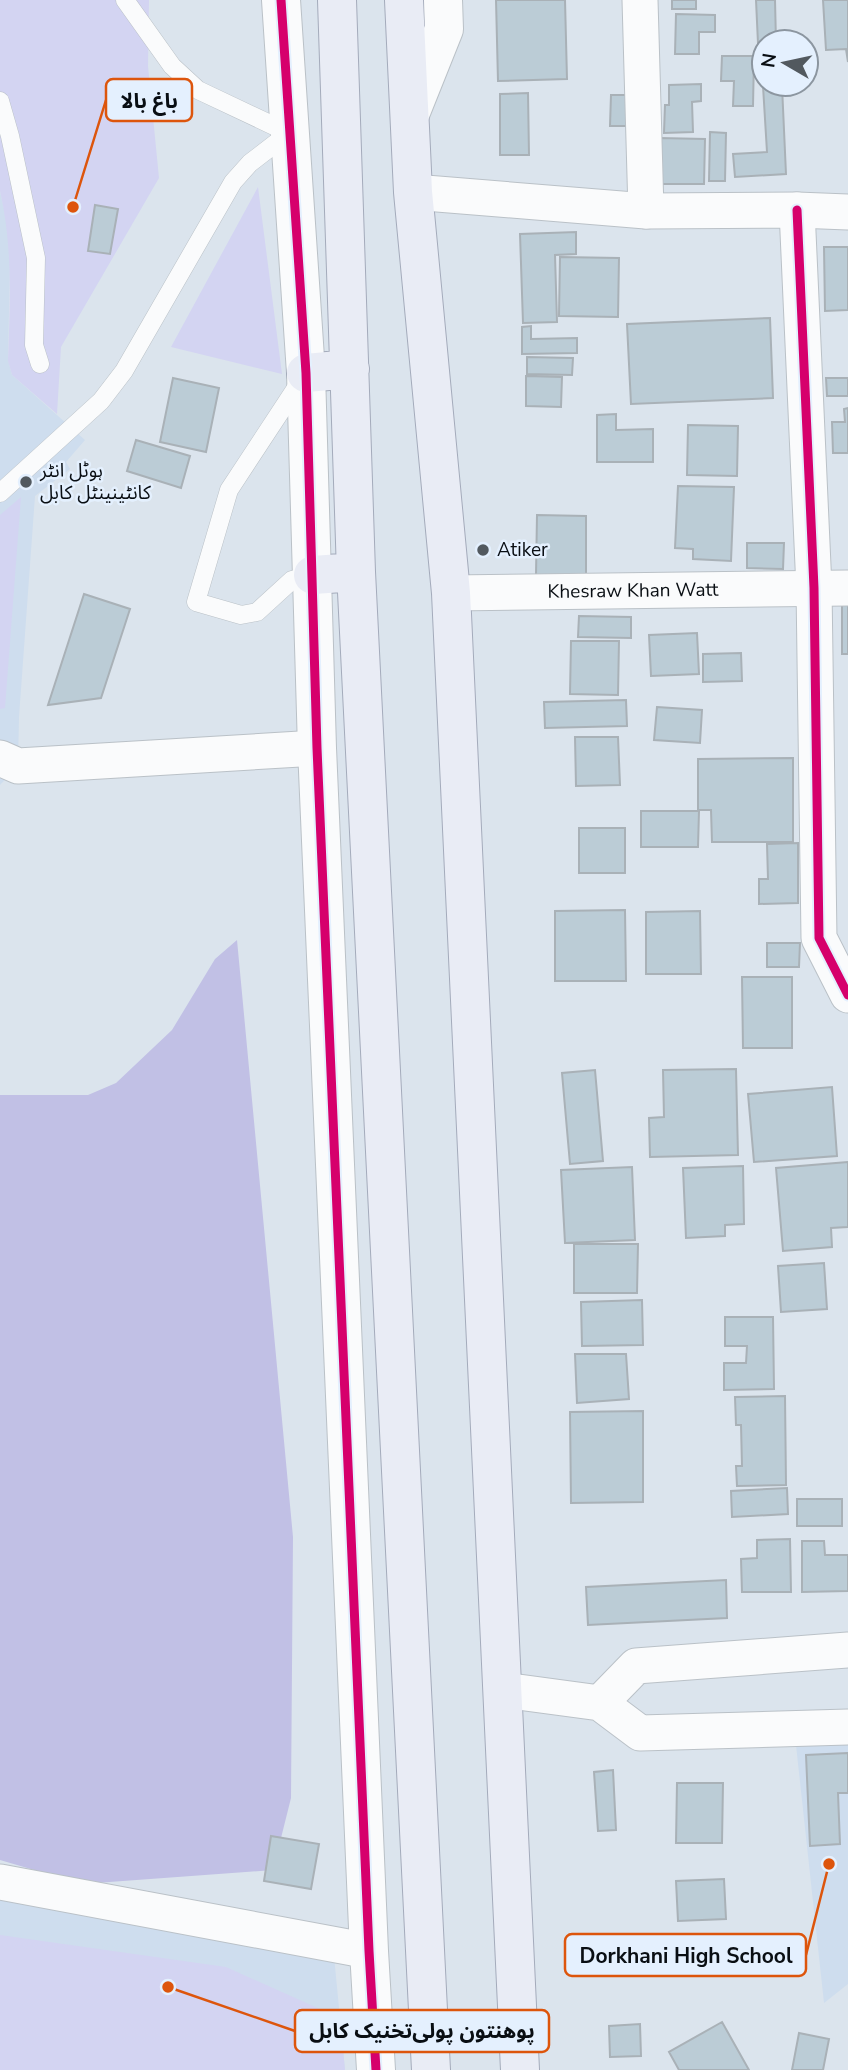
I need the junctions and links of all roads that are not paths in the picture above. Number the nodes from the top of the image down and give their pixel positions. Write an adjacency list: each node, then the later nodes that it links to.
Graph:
1 (125, 0): 9 (lane)
2 (281, 0): 9 (street)
3 (337, 0): 15 (main road)
4 (404, 0): 8 (main road)
5 (443, 0): 8 (street)
6 (640, 0): 12 (street)
7 (0, 102): 14 (lane)
8 (410, 114): 10 (main road)
9 (289, 133): 16 (street); 17 (lane)
10 (413, 192): 12 (street); 22 (main road)
11 (797, 210): 12 (street); 13 (street); 21 (street)
12 (646, 211)
13 (848, 212)
14 (40, 363)
15 (349, 369): 16 (main road); 18 (main road)
16 (306, 373): 19 (street); 19 (lane)
17 (0, 493)
18 (356, 572): 19 (main road); 33 (main road)
19 (313, 575): 23 (street)
20 (848, 588): 21 (street)
21 (814, 589): 22 (street, Khesraw Khan Watt); 25 (street)
22 (451, 593): 27 (main road)
23 (317, 748): 24 (street); 31 (street)
24 (6, 769)
25 (848, 995)
26 (848, 1650): 28 (street)
27 (503, 1690): 28 (street); 34 (main road)
28 (600, 1703): 29 (street)
29 (848, 1727)
30 (0, 1882): 31 (street)
31 (369, 1951): 32 (street)
32 (376, 2070)
33 (431, 2070)
34 (520, 2070)

